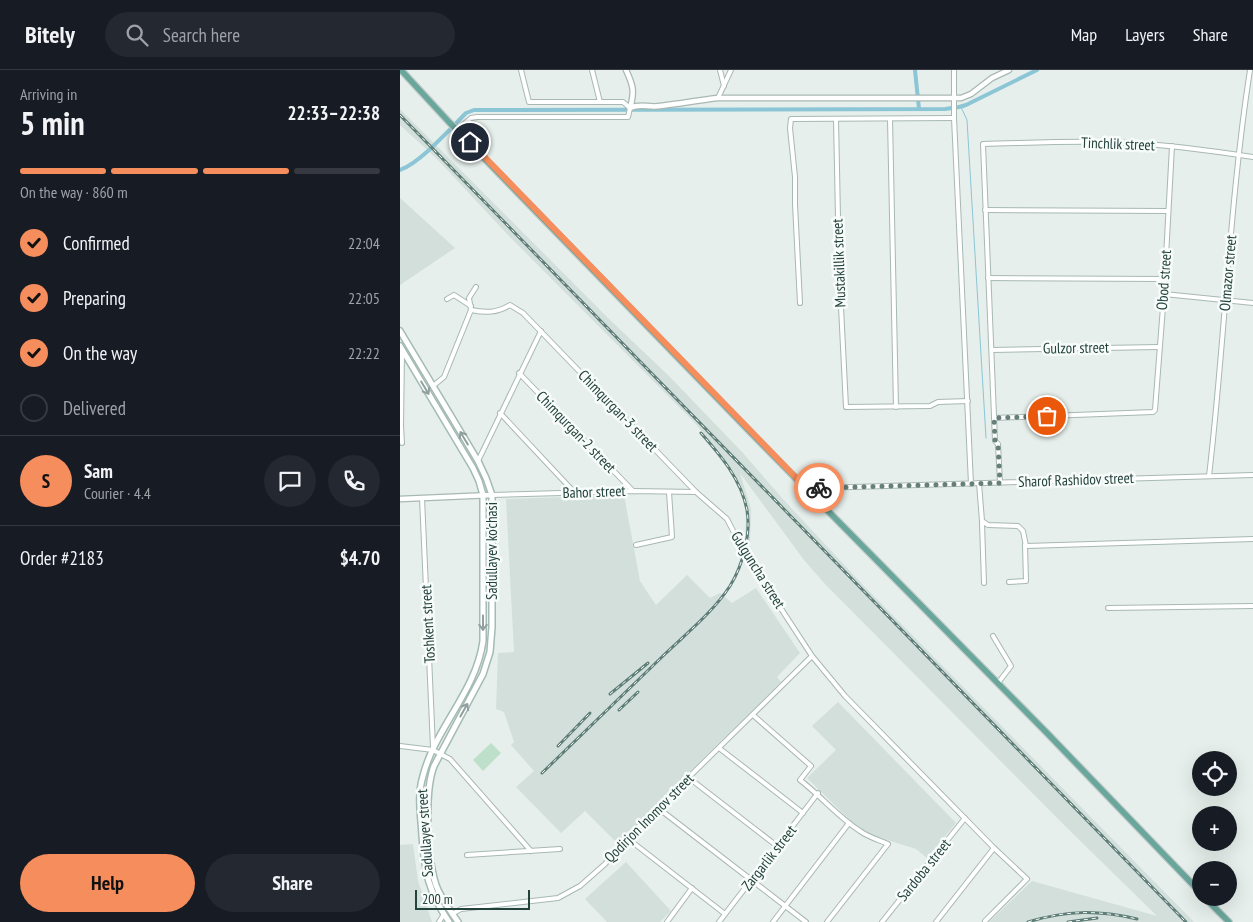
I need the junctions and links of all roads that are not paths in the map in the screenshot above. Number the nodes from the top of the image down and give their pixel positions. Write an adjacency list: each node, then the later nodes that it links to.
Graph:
1 (401, 70): 18 (main road)
2 (521, 70): 13 (street)
3 (592, 70): 13 (street)
4 (626, 70): 14 (street)
5 (720, 70): 10 (street)
6 (731, 70): 10 (street)
7 (954, 70): 12 (street)
8 (1009, 70): 12 (street)
9 (1250, 70): 20 (street, Olmazor street)
10 (724, 86): 11 (street)
11 (718, 98): 12 (street); 14 (street)
12 (955, 98): 15 (street)
13 (600, 102): 14 (street)
14 (630, 108): 18 (street)
15 (954, 118): 17 (street); 40 (street)
16 (836, 119): 17 (street); 30 (street); 41 (street, Mustakillik street)
17 (890, 119): 41 (street)
18 (457, 130): 53 (main road)
19 (1172, 146): 20 (street, Tinchlik street); 22 (street, Tinchlik street); 23 (street, Obod street)
20 (1240, 155): 21 (street, Tinchlik street); 29 (street, Olmazor street)
21 (1253, 157)
22 (985, 210): 23 (street); 24 (street)
23 (1168, 211): 25 (street, Obod street)
24 (988, 278): 25 (street); 37 (street)
25 (1164, 279): 27 (street, Obod street)
26 (476, 287): 32 (street)
27 (1164, 294): 29 (street); 35 (street, Obod street)
28 (447, 299): 32 (street)
29 (1225, 300): 31 (street); 48 (street, Olmazor street)
30 (800, 303)
31 (1253, 303)
32 (471, 308): 34 (street, Chimqurgan-3 street); 39 (street)
33 (400, 331): 39 (main road, Sadullayev ko'chasi)
34 (541, 331): 38 (street); 55 (street, Chimqurgan-3 street)
35 (1159, 346): 37 (street, Gulzor street); 43 (street, Obod street)
36 (401, 349): 44 (street); 58 (main road, Sadullayev street, one-way to 58)
37 (992, 350): 43 (street)
38 (519, 373): 42 (street); 52 (street, Chimqurgan-2 street)
39 (433, 386): 46 (main road, Sadullayev ko'chasi, one-way to 39)
40 (968, 401): 41 (street); 50 (street)
41 (896, 407)
42 (500, 413): 46 (street); 56 (street)
43 (994, 418): 49 (street)
44 (401, 426): 45 (street)
45 (402, 443)
46 (478, 461): 57 (main road, Sadullayev ko'chasi)
47 (1253, 475): 48 (street, Sharof Rashidov street)
48 (1209, 476): 49 (street, Sharof Rashidov street)
49 (1000, 483): 51 (street, Sharof Rashidov street)
50 (971, 484): 51 (street, Sharof Rashidov street); 53 (street, Sharof Rashidov street)
51 (979, 484): 61 (street)
52 (633, 491): 54 (street, Bahor street); 56 (street, Bahor street)
53 (809, 491): 71 (main road)
54 (669, 492): 55 (street, Bahor street); 63 (street)
55 (696, 492): 70 (street, Gulguncha street)
56 (575, 493): 57 (street, Bahor street)
57 (492, 495): 58 (street); 76 (main road, Sadullayev ko'chasi, one-way to 57)
58 (483, 496): 60 (street); 75 (main road, Sadullayev street, one-way to 75)
59 (400, 498): 60 (street)
60 (422, 498): 75 (street, Toshkent street)
61 (982, 522): 64 (street); 66 (street)
62 (1253, 539): 64 (street)
63 (636, 545)
64 (1025, 545): 65 (street)
65 (1009, 582)
66 (984, 583)
67 (1253, 606): 68 (street)
68 (1108, 608)
69 (993, 636): 71 (street)
70 (812, 656): 72 (street, Qodirjon Inomov street); 81 (street, Gulguncha street)
71 (998, 683): 90 (main road)
72 (752, 715): 74 (street, Qodirjon Inomov street); 78 (street)
73 (400, 746): 75 (street)
74 (719, 748): 77 (street, Qodirjon Inomov street); 80 (street)
75 (434, 750): 76 (street); 94 (main road, Sadullayev street)
76 (440, 753): 87 (street); 95 (main road, Sadullayev ko'chasi)
77 (689, 778): 79 (street, Qodirjon Inomov street); 84 (street)
78 (818, 793): 80 (street, Zargarlik street); 82 (street)
79 (658, 808): 83 (street, Qodirjon Inomov street); 89 (street)
80 (803, 813): 84 (street, Zargarlik street)
81 (965, 818): 85 (street, Gulguncha street); 106 (street, Sardoba street)
82 (848, 823): 92 (street); 105 (street)
83 (628, 838): 91 (street); 95 (street, Qodirjon Inomov street)
84 (777, 846): 89 (street, Zargarlik street)
85 (994, 848): 97 (street, Gulguncha street); 107 (street)
86 (560, 849): 87 (street)
87 (531, 850): 88 (street)
88 (467, 855)
89 (751, 880): 92 (street); 96 (street, Zargarlik street)
90 (1192, 884)
91 (692, 888): 96 (street); 101 (street)
92 (785, 906): 103 (street); 104 (street)
93 (1213, 906): 108 (main road)
94 (444, 914): 98 (street); 99 (main road)
95 (452, 914): 100 (main road, Sadullayev ko'chasi)
96 (725, 914): 102 (street, Zargarlik street)
97 (985, 921)
98 (439, 922)
99 (449, 922)
100 (458, 922)
101 (667, 922)
102 (719, 922)
103 (773, 922)
104 (806, 922)
105 (827, 922)
106 (882, 922)
107 (936, 922)
108 (1229, 922)

